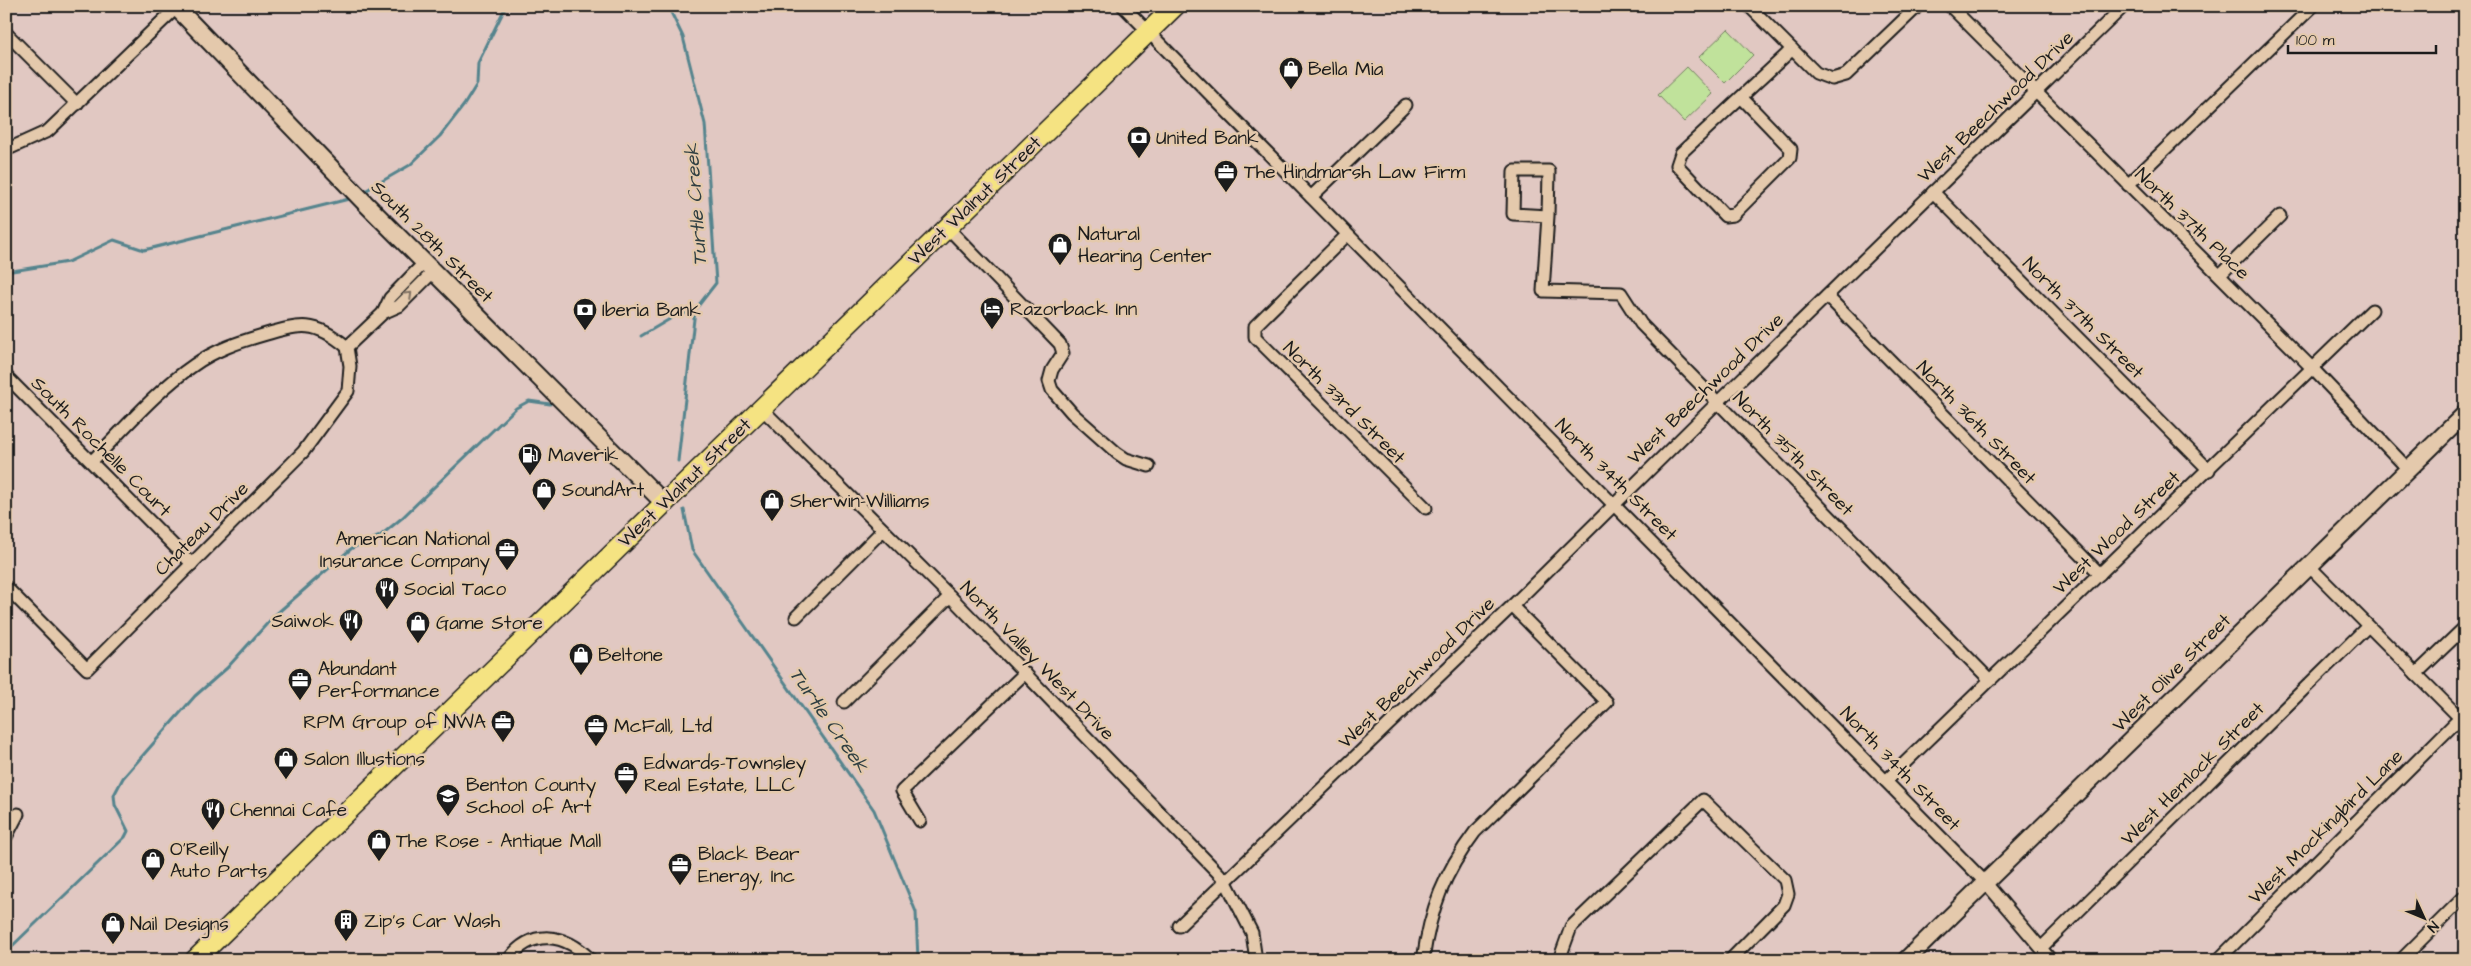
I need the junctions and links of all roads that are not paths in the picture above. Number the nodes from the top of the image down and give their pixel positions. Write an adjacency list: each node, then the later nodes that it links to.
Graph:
1 (1123, 6): 9 (street, North 34th Street)
2 (1175, 6): 9 (main road, West Walnut Street)
3 (1749, 6): 11 (street)
4 (1918, 6): 11 (street)
5 (1950, 6): 12 (street, North 37th Place)
6 (2124, 6): 12 (street, West Beechwood Drive)
7 (2313, 6): 17 (street)
8 (175, 7): 14 (street); 24 (main road, South 28th Street)
9 (1149, 31): 19 (street, North 34th Street); 22 (main road, West Walnut Street)
10 (6, 33): 14 (street)
11 (1792, 50): 13 (street)
12 (2035, 92): 17 (street, North 37th Place); 18 (street, West Beechwood Drive)
13 (1741, 97): 13 (street)
14 (77, 104): 16 (street)
15 (1406, 105): 19 (street)
16 (6, 150)
17 (2128, 185): 25 (street, North 37th Place)
18 (1933, 192): 26 (street, West Beechwood Drive); 37 (street, North 37th Street)
19 (1311, 197): 23 (street, North 34th Street)
20 (1548, 216): 20 (street, North 35th Street); 31 (street, North 35th Street)
21 (2280, 216): 25 (street)
22 (948, 228): 32 (main road, West Walnut Street); 35 (street)
23 (1347, 235): 38 (street, North 34th Street); 40 (street, North 33rd Street)
24 (428, 268): 28 (street); 39 (main road, South 28th Street)
25 (2220, 275): 29 (street, North 37th Place)
26 (1827, 296): 31 (street, West Beechwood Drive); 44 (street, North 36th Street)
27 (2372, 310): 29 (street, West Wood Street)
28 (347, 347): 34 (street); 42 (street, Chateau Drive)
29 (2312, 367): 36 (street, North 37th Place); 37 (street, West Wood Street)
30 (6, 376): 34 (street, South Rochelle Court)
31 (1718, 402): 38 (street, West Beechwood Drive); 53 (street, North 35th Street)
32 (761, 408): 39 (main road, West Walnut Street); 41 (street, North Valley West Drive)
33 (2465, 414): 36 (main road, West Olive Street)
34 (92, 461): 42 (street, South Rochelle Court)
35 (1149, 466)
36 (2408, 469): 43 (main road, West Olive Street)
37 (2209, 470): 44 (street, West Wood Street)
38 (1614, 503): 47 (street, West Beechwood Drive); 56 (street, North 34th Street)
39 (665, 504): 65 (main road, West Walnut Street)
40 (1426, 508)
41 (883, 530): 46 (street, North Valley West Drive); 48 (street)
42 (192, 564): 45 (street, Chateau Drive)
43 (2309, 566): 49 (street); 61 (main road, West Olive Street)
44 (2100, 574): 53 (street, West Wood Street)
45 (6, 587)
46 (950, 596): 51 (street, North Valley West Drive); 54 (street)
47 (1512, 606): 60 (street, West Beechwood Drive); 69 (street)
48 (796, 617)
49 (2368, 626): 52 (street); 64 (street, West Hemlock Street)
50 (2465, 627): 52 (street)
51 (1025, 673): 58 (street); 60 (street, North Valley West Drive)
52 (2416, 674): 55 (street)
53 (1990, 680): 56 (street, West Wood Street)
54 (844, 702)
55 (2462, 721): 74 (street, West Mockingbird Lane)
56 (1886, 781): 61 (street, North 34th Street)
57 (18, 814): 59 (street)
58 (920, 821)
59 (6, 837)
60 (1225, 880): 63 (street, West Beechwood Drive); 68 (street, North Valley West Drive)
61 (1986, 882): 64 (street, North 34th Street); 72 (main road, West Olive Street)
62 (2465, 896): 75 (street)
63 (1179, 926)
64 (2042, 947): 73 (street, North 34th Street)
65 (195, 960)
66 (508, 960): 67 (street)
67 (591, 960)
68 (1256, 960)
69 (1423, 960)
70 (1559, 960): 71 (street)
71 (1730, 960)
72 (1906, 960)
73 (2051, 960)
74 (2218, 960)
75 (2401, 960)

